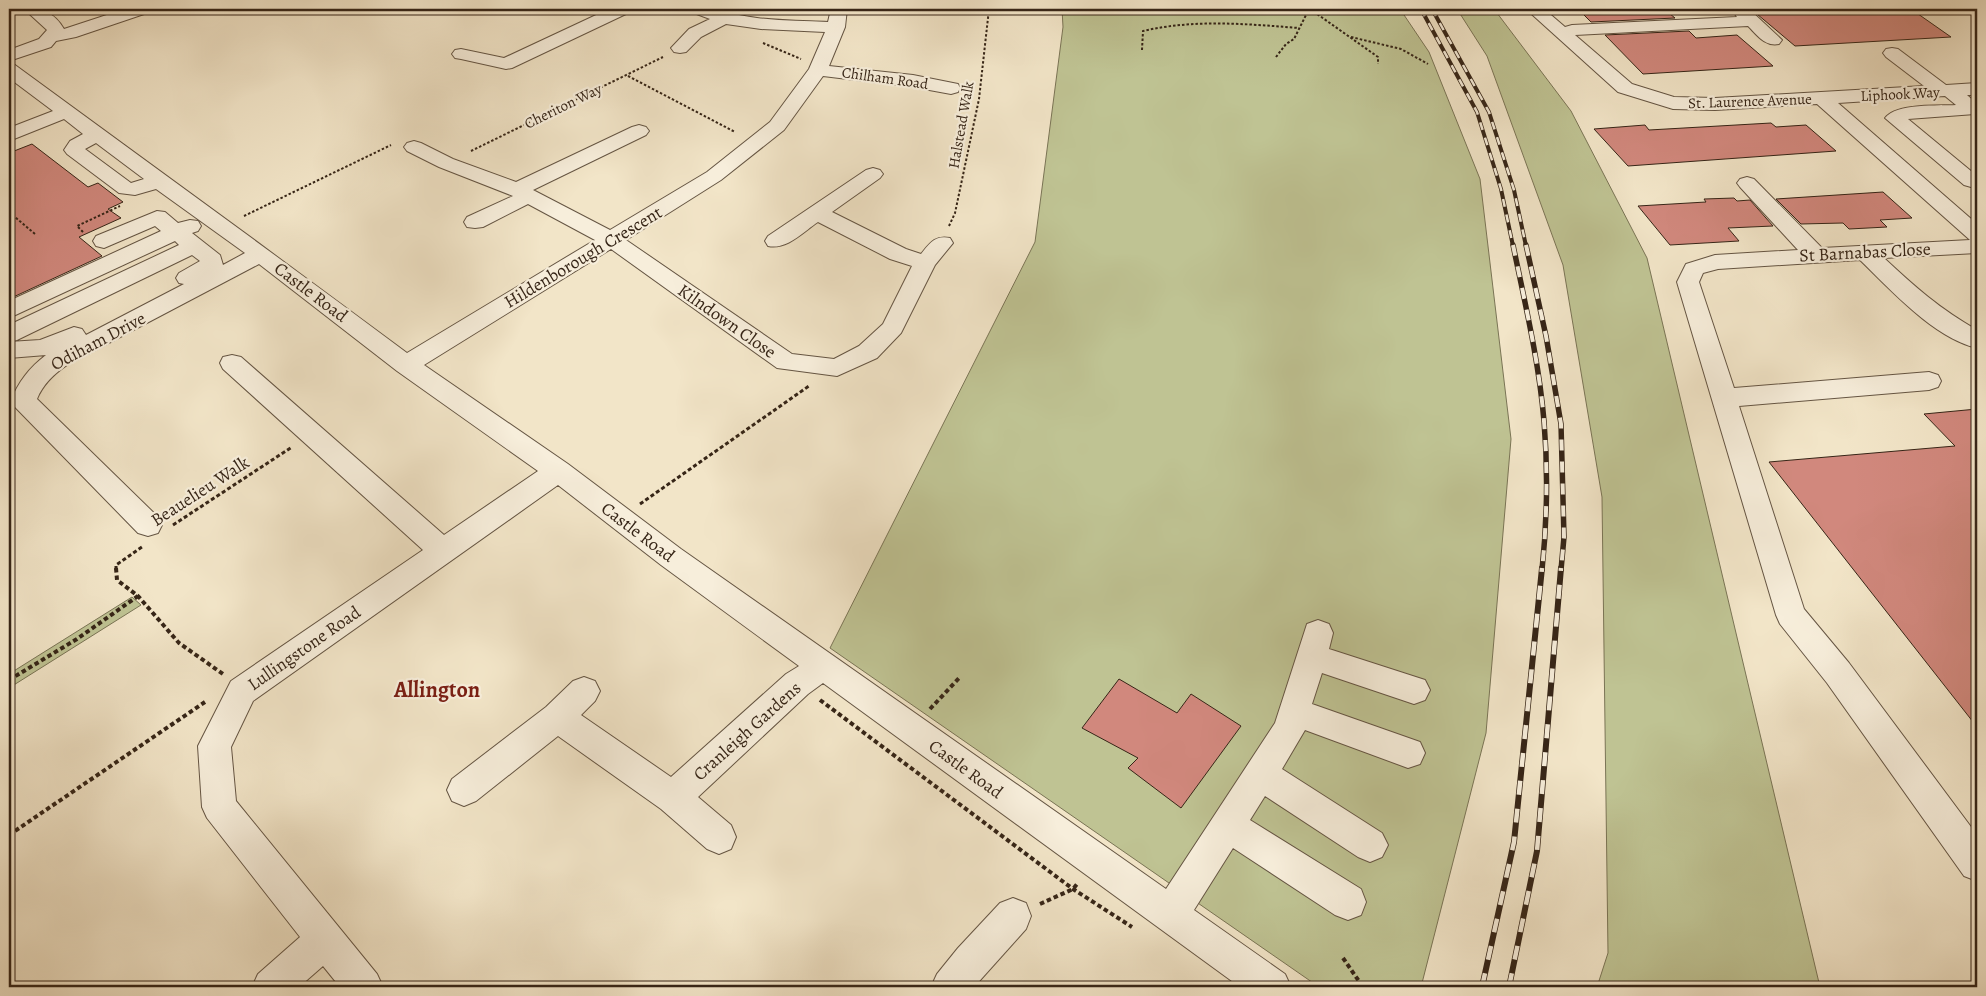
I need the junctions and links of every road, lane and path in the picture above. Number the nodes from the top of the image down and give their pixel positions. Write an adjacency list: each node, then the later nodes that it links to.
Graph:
1 (32, 9): 15 (street)
2 (141, 9): 15 (street)
3 (622, 9): 21 (street)
4 (700, 9): 10 (street, Hildenborough Crescent)
5 (989, 9): 55 (path, Halstead Walk)
6 (1309, 9): 12 (path); 14 (path)
7 (1534, 9): 32 (street, St. Laurence Avenue)
8 (1738, 9): 11 (street)
9 (837, 18): 10 (street, Hildenborough Crescent); 26 (street, Hildenborough Crescent)
10 (724, 19): 18 (street)
11 (1752, 21): 13 (street); 16 (street)
12 (1299, 28): 19 (path); 23 (path)
13 (1572, 30)
14 (1348, 36): 24 (path); 25 (path)
15 (52, 37): 22 (street)
16 (1773, 40)
17 (758, 42): 26 (path)
18 (680, 48): 28 (path, Cheriton Way)
19 (1142, 50)
20 (1892, 53): 31 (street)
21 (461, 54)
22 (9, 56)
23 (1276, 57)
24 (1378, 64)
25 (1428, 64)
26 (819, 68): 29 (street, Chilham Road); 37 (street, Hildenborough Crescent)
27 (9, 69): 33 (street, Castle Road)
28 (628, 75): 37 (path); 39 (path, Cheriton Way)
29 (951, 88)
30 (1977, 89): 31 (street, Liphook Way)
31 (1946, 91): 32 (street, Liphook Way); 42 (street)
32 (1822, 98): 50 (street, St. Laurence Avenue)
33 (66, 112): 35 (street, Castle Road); 36 (street)
34 (639, 131): 44 (street)
35 (98, 134): 41 (street, Castle Road); 41 (street)
36 (9, 135)
37 (756, 143): 52 (street, Hildenborough Crescent)
38 (414, 147): 39 (street); 47 (path)
39 (446, 163): 44 (street)
40 (873, 174): 46 (street)
41 (159, 181): 47 (street, Castle Road)
42 (1971, 181)
43 (1747, 183): 59 (street)
44 (522, 193): 48 (street); 52 (street)
45 (9, 212): 49 (path)
46 (817, 213): 54 (street); 60 (street)
47 (217, 222): 51 (street); 58 (street, Castle Road)
48 (475, 222)
49 (35, 234)
50 (1977, 235)
51 (185, 239): 53 (street); 61 (street); 62 (street); 64 (street)
52 (612, 240): 66 (street, Hildenborough Crescent); 67 (street, Kilndown Close)
53 (104, 241)
54 (776, 241)
55 (942, 243): 60 (street)
56 (1977, 246): 57 (street, St Barnabas Close)
57 (1866, 253): 59 (street, St Barnabas Close); 63 (street)
58 (261, 254): 66 (street, Castle Road); 70 (street, Odiham Drive)
59 (1815, 254): 69 (street, St Barnabas Close)
60 (925, 263): 67 (street)
61 (9, 310)
62 (9, 334)
63 (1977, 340)
64 (9, 350)
65 (232, 363): 71 (street)
66 (406, 365): 72 (street, Castle Road)
67 (837, 368): 73 (path)
68 (1929, 381): 69 (street)
69 (1724, 398): 95 (street)
70 (16, 404): 74 (street, Odiham Drive)
71 (313, 433): 74 (path, Beauelieu Walk); 75 (street)
72 (558, 471): 73 (street, Castle Road); 75 (street, Lullingstone Road)
73 (620, 518): 77 (street, Castle Road)
74 (154, 532): 76 (path, Beauelieu Walk)
75 (444, 552): 80 (street, Lullingstone Road)
76 (138, 596): 79 (path); 80 (path)
77 (822, 666): 85 (street, Castle Road); 89 (street, Cranleigh Gardens)
78 (960, 677): 85 (path)
79 (9, 680)
80 (238, 687): 91 (path); 99 (street, Lullingstone Road)
81 (1414, 690): 83 (street)
82 (584, 691): 84 (street)
83 (1294, 712): 86 (street); 87 (street)
84 (557, 717): 88 (street); 89 (street)
85 (912, 730): 94 (street, Castle Road)
86 (1408, 753)
87 (1260, 774): 90 (street); 93 (street)
88 (464, 790)
89 (673, 798): 92 (street)
90 (1227, 825): 96 (street); 97 (street)
91 (9, 835)
92 (719, 837)
93 (1370, 845)
94 (1098, 864): 97 (street, Castle Road); 98 (path)
95 (1977, 864)
96 (1348, 902)
97 (1170, 915): 104 (street, Castle Road)
98 (1013, 916): 103 (street)
99 (326, 939): 101 (street); 102 (street, Lullingstone Road)
100 (1343, 958): 105 (path)
101 (271, 987)
102 (364, 987)
103 (950, 987)
104 (1272, 987)
105 (1363, 987)

